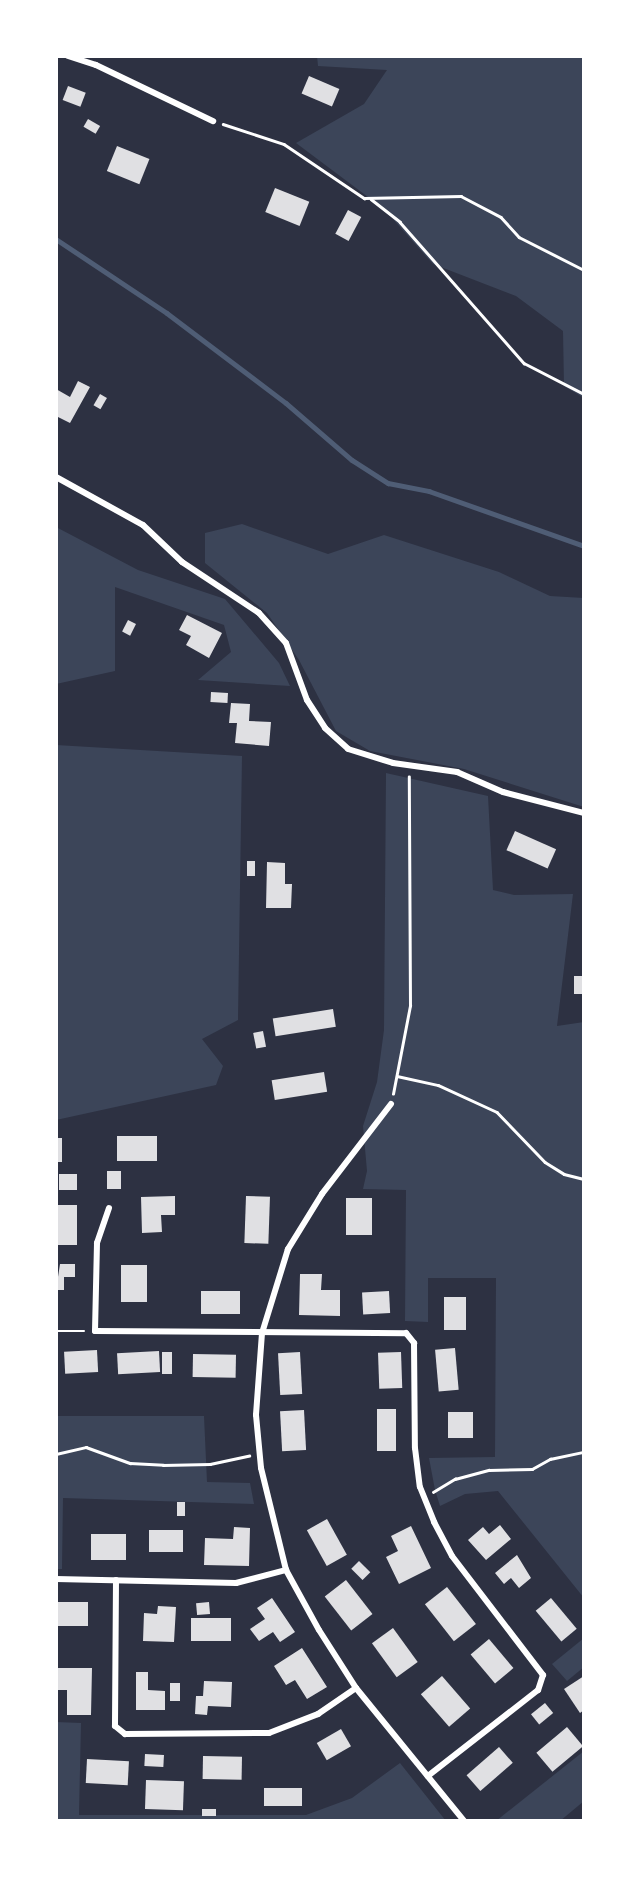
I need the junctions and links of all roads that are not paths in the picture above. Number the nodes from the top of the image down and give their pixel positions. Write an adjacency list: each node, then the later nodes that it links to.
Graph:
1 (68, 56): 2 (street)
2 (213, 121)
3 (56, 477): 4 (street)
4 (584, 813)
5 (391, 1104): 7 (street)
6 (109, 1208): 7 (street)
7 (262, 1333): 8 (street); 12 (street)
8 (286, 1570): 10 (street); 11 (street)
9 (56, 1579): 10 (street)
10 (116, 1580): 11 (street)
11 (356, 1688): 12 (street)
12 (428, 1776): 13 (street)
13 (464, 1821)

